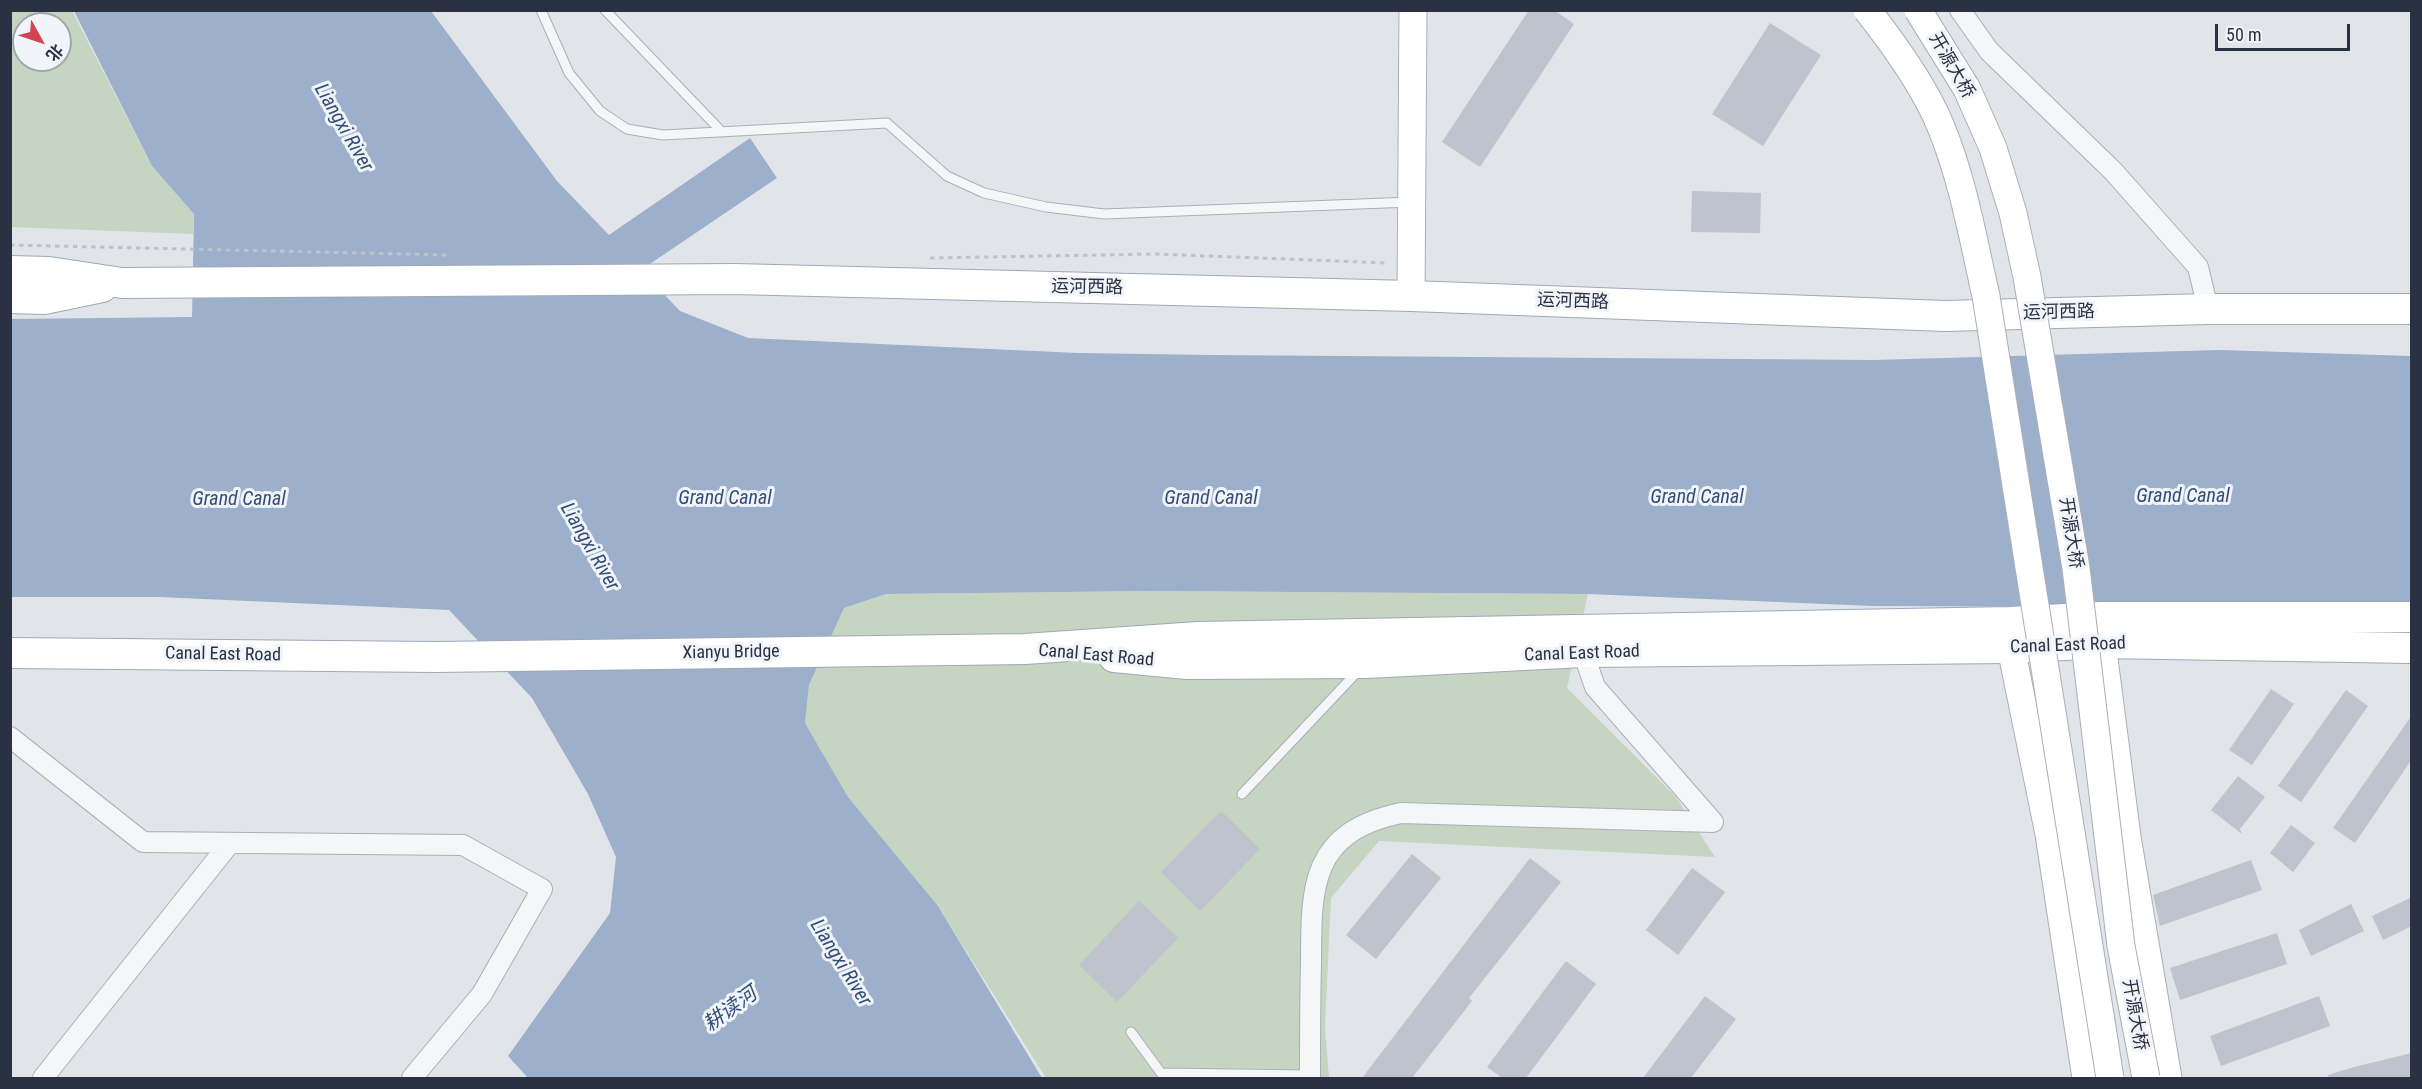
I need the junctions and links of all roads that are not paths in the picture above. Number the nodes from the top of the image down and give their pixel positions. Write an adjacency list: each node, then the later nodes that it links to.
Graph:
1 (541, 10): 7 (lane)
2 (605, 10): 7 (lane)
3 (1413, 10): 8 (main road)
4 (1867, 10): 32 (main road, bridge)
5 (1917, 10): 33 (main road, 开源大桥, bridge)
6 (1960, 10): 13 (street)
7 (722, 132): 8 (lane)
8 (1411, 202): 11 (main road)
9 (10, 271): 10 (main road)
10 (122, 283): 11 (main road, 运河西路); 12 (main road)
11 (1411, 296): 13 (main road, 运河西路)
12 (10, 298)
13 (2208, 309): 14 (main road, 运河西路)
14 (2412, 309)
15 (2412, 617): 19 (main road, Canal East Road)
16 (2102, 643): 17 (main road, Canal East Road); 18 (main road, Canal East Road); 34 (main road)
17 (2011, 648): 20 (main road, Canal East Road); 31 (main road)
18 (2412, 648)
19 (1024, 649): 22 (main road, Xianyu Bridge); 23 (main road, Canal East Road)
20 (1583, 652): 23 (main road, Canal East Road); 28 (street)
21 (10, 653): 22 (main road, Canal East Road)
22 (436, 657)
23 (1367, 663): 25 (lane)
24 (10, 737): 26 (street)
25 (1242, 794)
26 (230, 843): 29 (street); 30 (street)
27 (1131, 1032): 28 (lane)
28 (1310, 1077)
29 (43, 1078)
30 (412, 1078)
31 (2086, 1078)
32 (2110, 1078)
33 (2146, 1078)
34 (2168, 1078)

